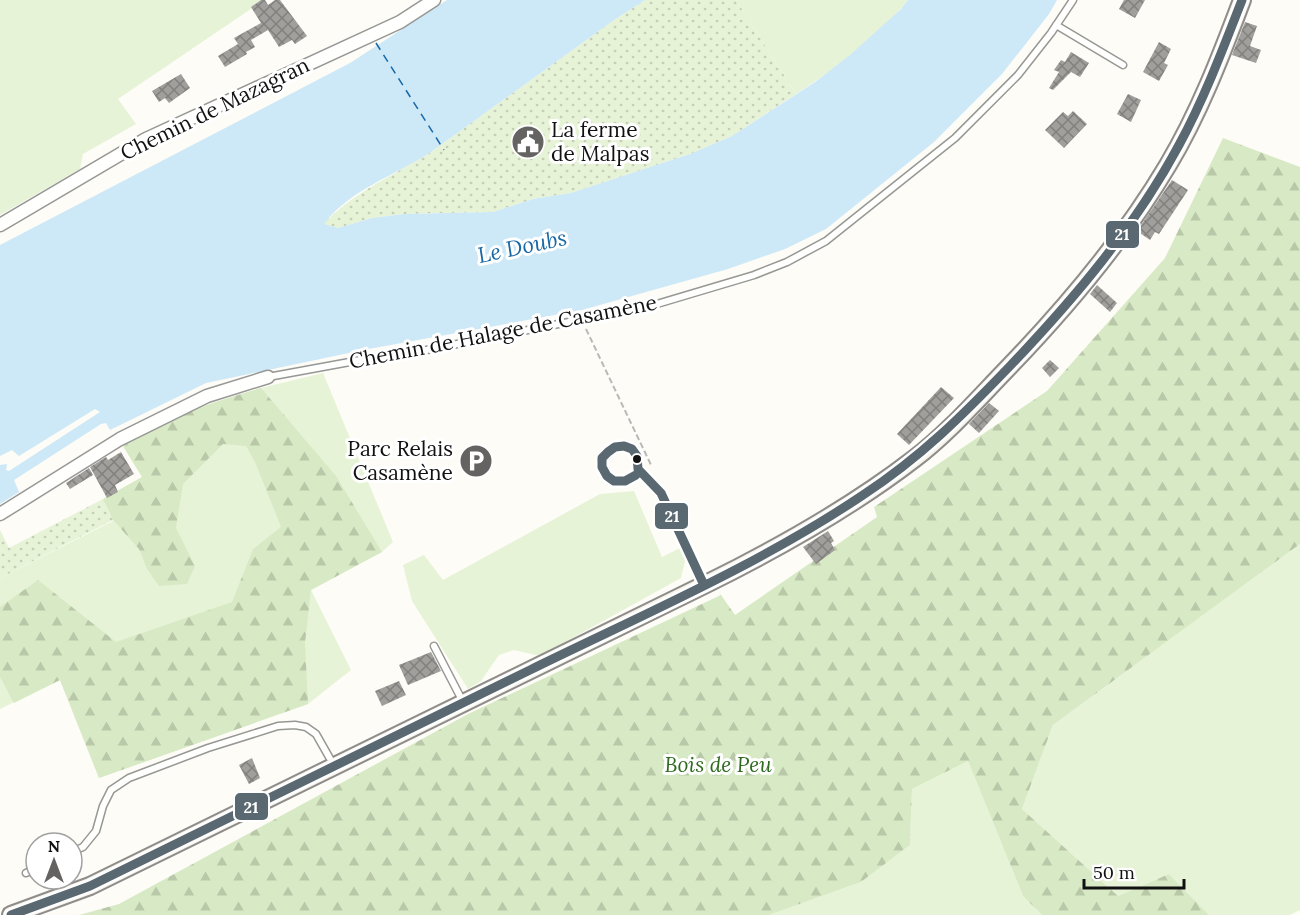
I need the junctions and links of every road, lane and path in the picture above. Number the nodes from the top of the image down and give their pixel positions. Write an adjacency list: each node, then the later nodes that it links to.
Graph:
1 (434, 0): 6 (street, Chemin de Mazagran)
2 (1073, 0): 4 (lane, Chemin de Halage de Casamène)
3 (1242, 0): 12 (main road)
4 (1056, 25): 5 (lane); 7 (lane, Chemin de Halage de Casamène)
5 (1123, 65)
6 (0, 225)
7 (582, 321): 8 (lane, Chemin de Halage de Casamène); 10 (path)
8 (268, 377): 11 (street, Chemin de Halage de Casamène)
9 (637, 472): 9 (lane); 10 (lane)
10 (661, 493): 12 (lane)
11 (0, 514)
12 (704, 585): 14 (main road)
13 (434, 646): 14 (lane)
14 (464, 704): 15 (main road)
15 (334, 768): 16 (lane); 17 (main road)
16 (84, 846)
17 (11, 915)

